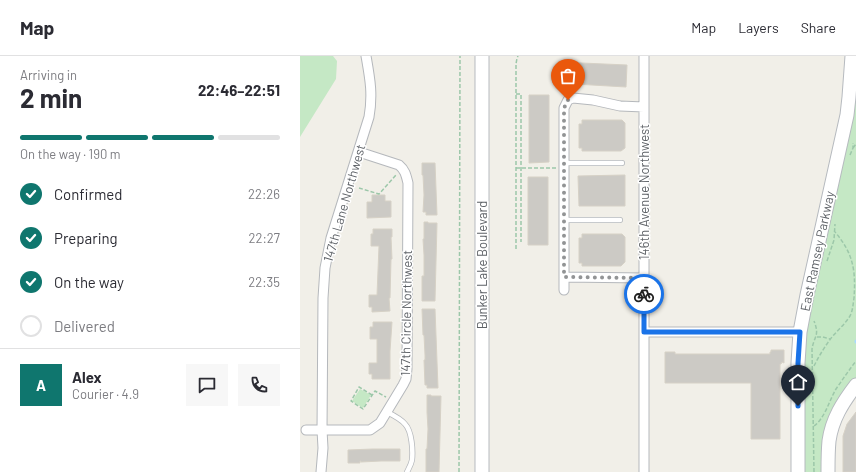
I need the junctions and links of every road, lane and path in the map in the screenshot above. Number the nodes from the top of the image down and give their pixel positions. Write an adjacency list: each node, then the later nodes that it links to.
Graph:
1 (366, 56): 12 (street, 147th Lane Northwest)
2 (460, 56): 47 (path)
3 (518, 56): 7 (path)
4 (644, 56): 8 (street, 146th Avenue Northwest)
5 (852, 56): 33 (street, East Ramsey Parkway)
6 (482, 57): 48 (street, Bunker Lake Boulevard)
7 (516, 94): 16 (path); 17 (path)
8 (644, 107): 15 (street); 29 (street, 146th Avenue Northwest)
9 (853, 141): 11 (path)
10 (856, 144): 11 (path)
11 (853, 148): 13 (path)
12 (359, 152): 18 (street); 44 (street, 147th Lane Northwest)
13 (849, 158)
14 (622, 163): 15 (lane)
15 (564, 166): 17 (path); 21 (street)
16 (516, 168): 17 (path); 25 (path)
17 (521, 168): 24 (path)
18 (403, 169): 19 (path); 40 (street, 147th Circle Northwest)
19 (359, 188)
20 (833, 218): 23 (path)
21 (564, 220): 22 (lane); 28 (street)
22 (620, 220)
23 (835, 231): 26 (path); 27 (path)
24 (522, 242)
25 (516, 249)
26 (825, 266)
27 (856, 274): 35 (path)
28 (564, 277): 29 (street); 30 (street)
29 (644, 278): 32 (street, 146th Avenue Northwest)
30 (564, 290)
31 (814, 316): 34 (path)
32 (644, 332): 33 (street); 49 (street, 146th Avenue Northwest)
33 (800, 332): 50 (street, East Ramsey Parkway)
34 (817, 337): 35 (path); 37 (path)
35 (830, 339): 37 (path)
36 (856, 361): 42 (path)
37 (813, 368): 42 (path)
38 (856, 385): 52 (street)
39 (372, 395): 39 (path); 40 (path)
40 (393, 401): 41 (street, 147th Circle Northwest)
41 (387, 412): 44 (street, 147th Circle Northwest); 46 (lane)
42 (814, 426): 51 (path)
43 (306, 430): 44 (street, 147th Circle Northwest)
44 (322, 430): 45 (street, 147th Lane Northwest)
45 (321, 472)
46 (407, 472)
47 (459, 472)
48 (482, 472)
49 (644, 472)
50 (798, 472)
51 (814, 472)
52 (828, 472)

